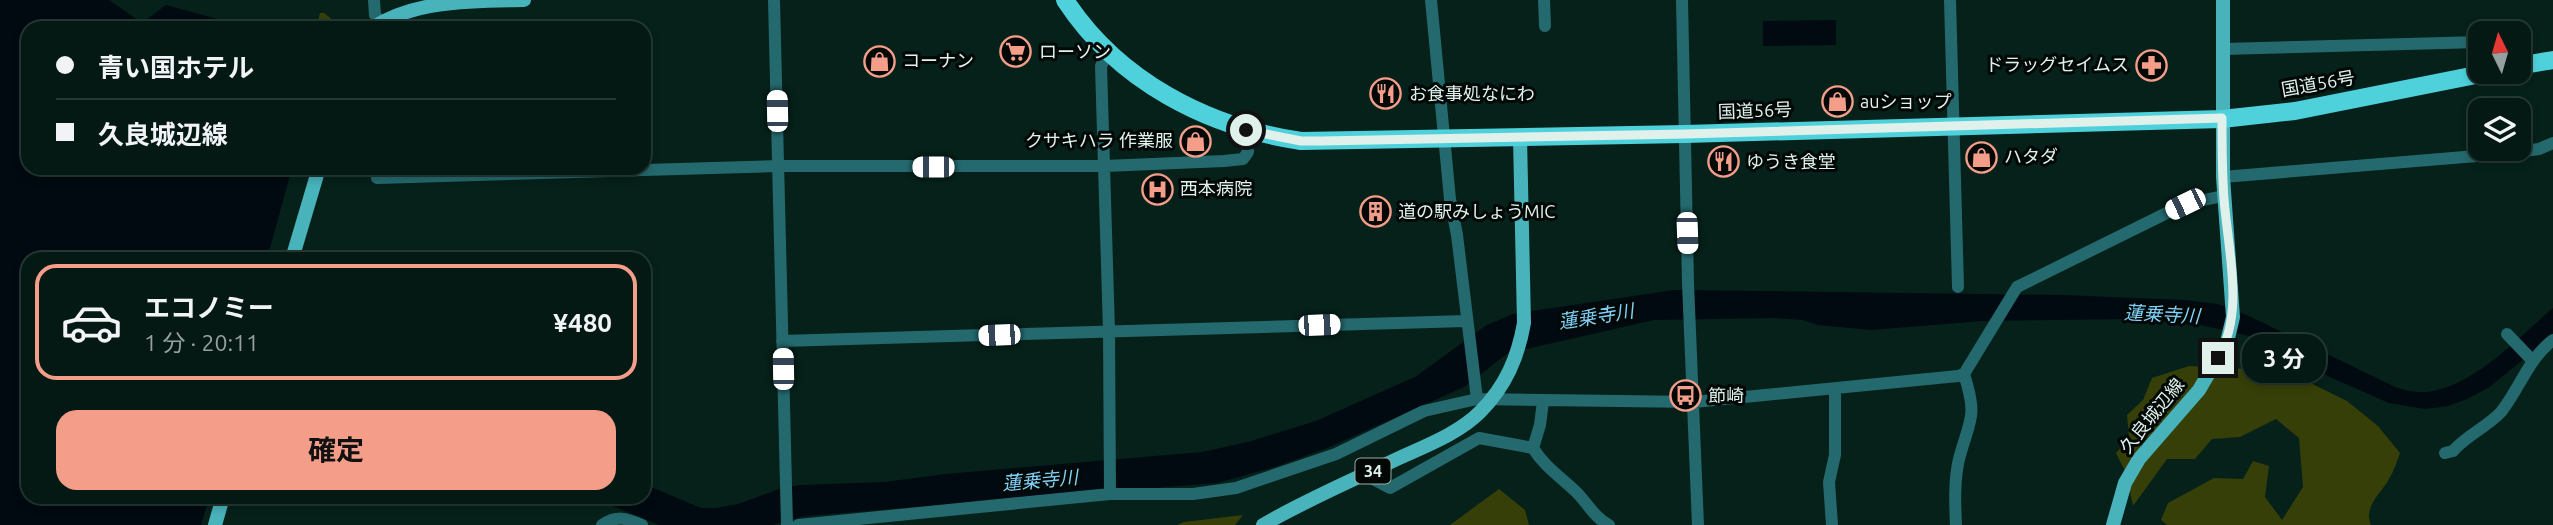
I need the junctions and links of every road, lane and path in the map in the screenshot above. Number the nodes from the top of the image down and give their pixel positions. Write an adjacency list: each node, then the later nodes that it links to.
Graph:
1 (374, 0): 10 (street)
2 (524, 0): 11 (main road)
3 (774, 0): 26 (street)
4 (1065, 0): 15 (highway, 国道56号)
5 (1431, 0): 24 (street)
6 (1544, 0): 12 (street)
7 (1682, 0): 22 (street)
8 (1950, 0): 20 (street)
9 (2223, 0): 14 (main road, 久良城辺線)
10 (376, 21)
11 (383, 21)
12 (1545, 26)
13 (2468, 42): 14 (street)
14 (2223, 49): 19 (main road, 久良城辺線)
15 (1108, 52): 21 (highway, 国道56号); 27 (street)
16 (2553, 60): 17 (highway)
17 (2531, 64)
18 (2468, 77): 19 (highway, 国道56号)
19 (2222, 118): 20 (highway, 国道56号); 31 (main road, 久良城辺線)
20 (1952, 126): 22 (highway, 国道56号); 35 (street)
21 (1246, 130): 24 (highway, 国道56号); 27 (street)
22 (1685, 134): 23 (highway, 国道56号); 45 (street)
23 (1520, 137): 24 (highway, 国道56号); 46 (main road, 34)
24 (1443, 139): 36 (street)
25 (2553, 143): 31 (street)
26 (778, 166): 27 (street); 28 (street); 40 (street)
27 (1105, 166): 37 (street)
28 (651, 170)
29 (317, 175): 34 (main road)
30 (477, 175): 32 (street)
31 (2223, 177): 33 (main road, 久良城辺線)
32 (377, 178)
33 (2223, 196): 42 (street); 62 (main road, 久良城辺線)
34 (294, 252)
35 (1958, 287)
36 (1466, 324): 37 (street); 46 (street)
37 (1109, 331): 40 (street); 50 (street)
38 (2509, 335): 41 (street)
39 (2553, 340): 41 (street)
40 (782, 341): 52 (street)
41 (2530, 359): 48 (street)
42 (1964, 374): 43 (street); 61 (street)
43 (1835, 390): 45 (street); 60 (street)
44 (1543, 401): 45 (street); 46 (street); 47 (street)
45 (1693, 402): 59 (street)
46 (1478, 406): 50 (street); 57 (main road, 34)
47 (1533, 448): 49 (street); 58 (street)
48 (2445, 453)
49 (1373, 479)
50 (1110, 491): 53 (street)
51 (221, 504): 54 (main road)
52 (790, 523): 53 (street)
53 (845, 523)
54 (215, 525)
55 (602, 525): 56 (street)
56 (642, 525)
57 (1264, 525)
58 (1609, 525)
59 (1698, 525)
60 (1832, 525)
61 (1955, 525)
62 (2113, 525)

